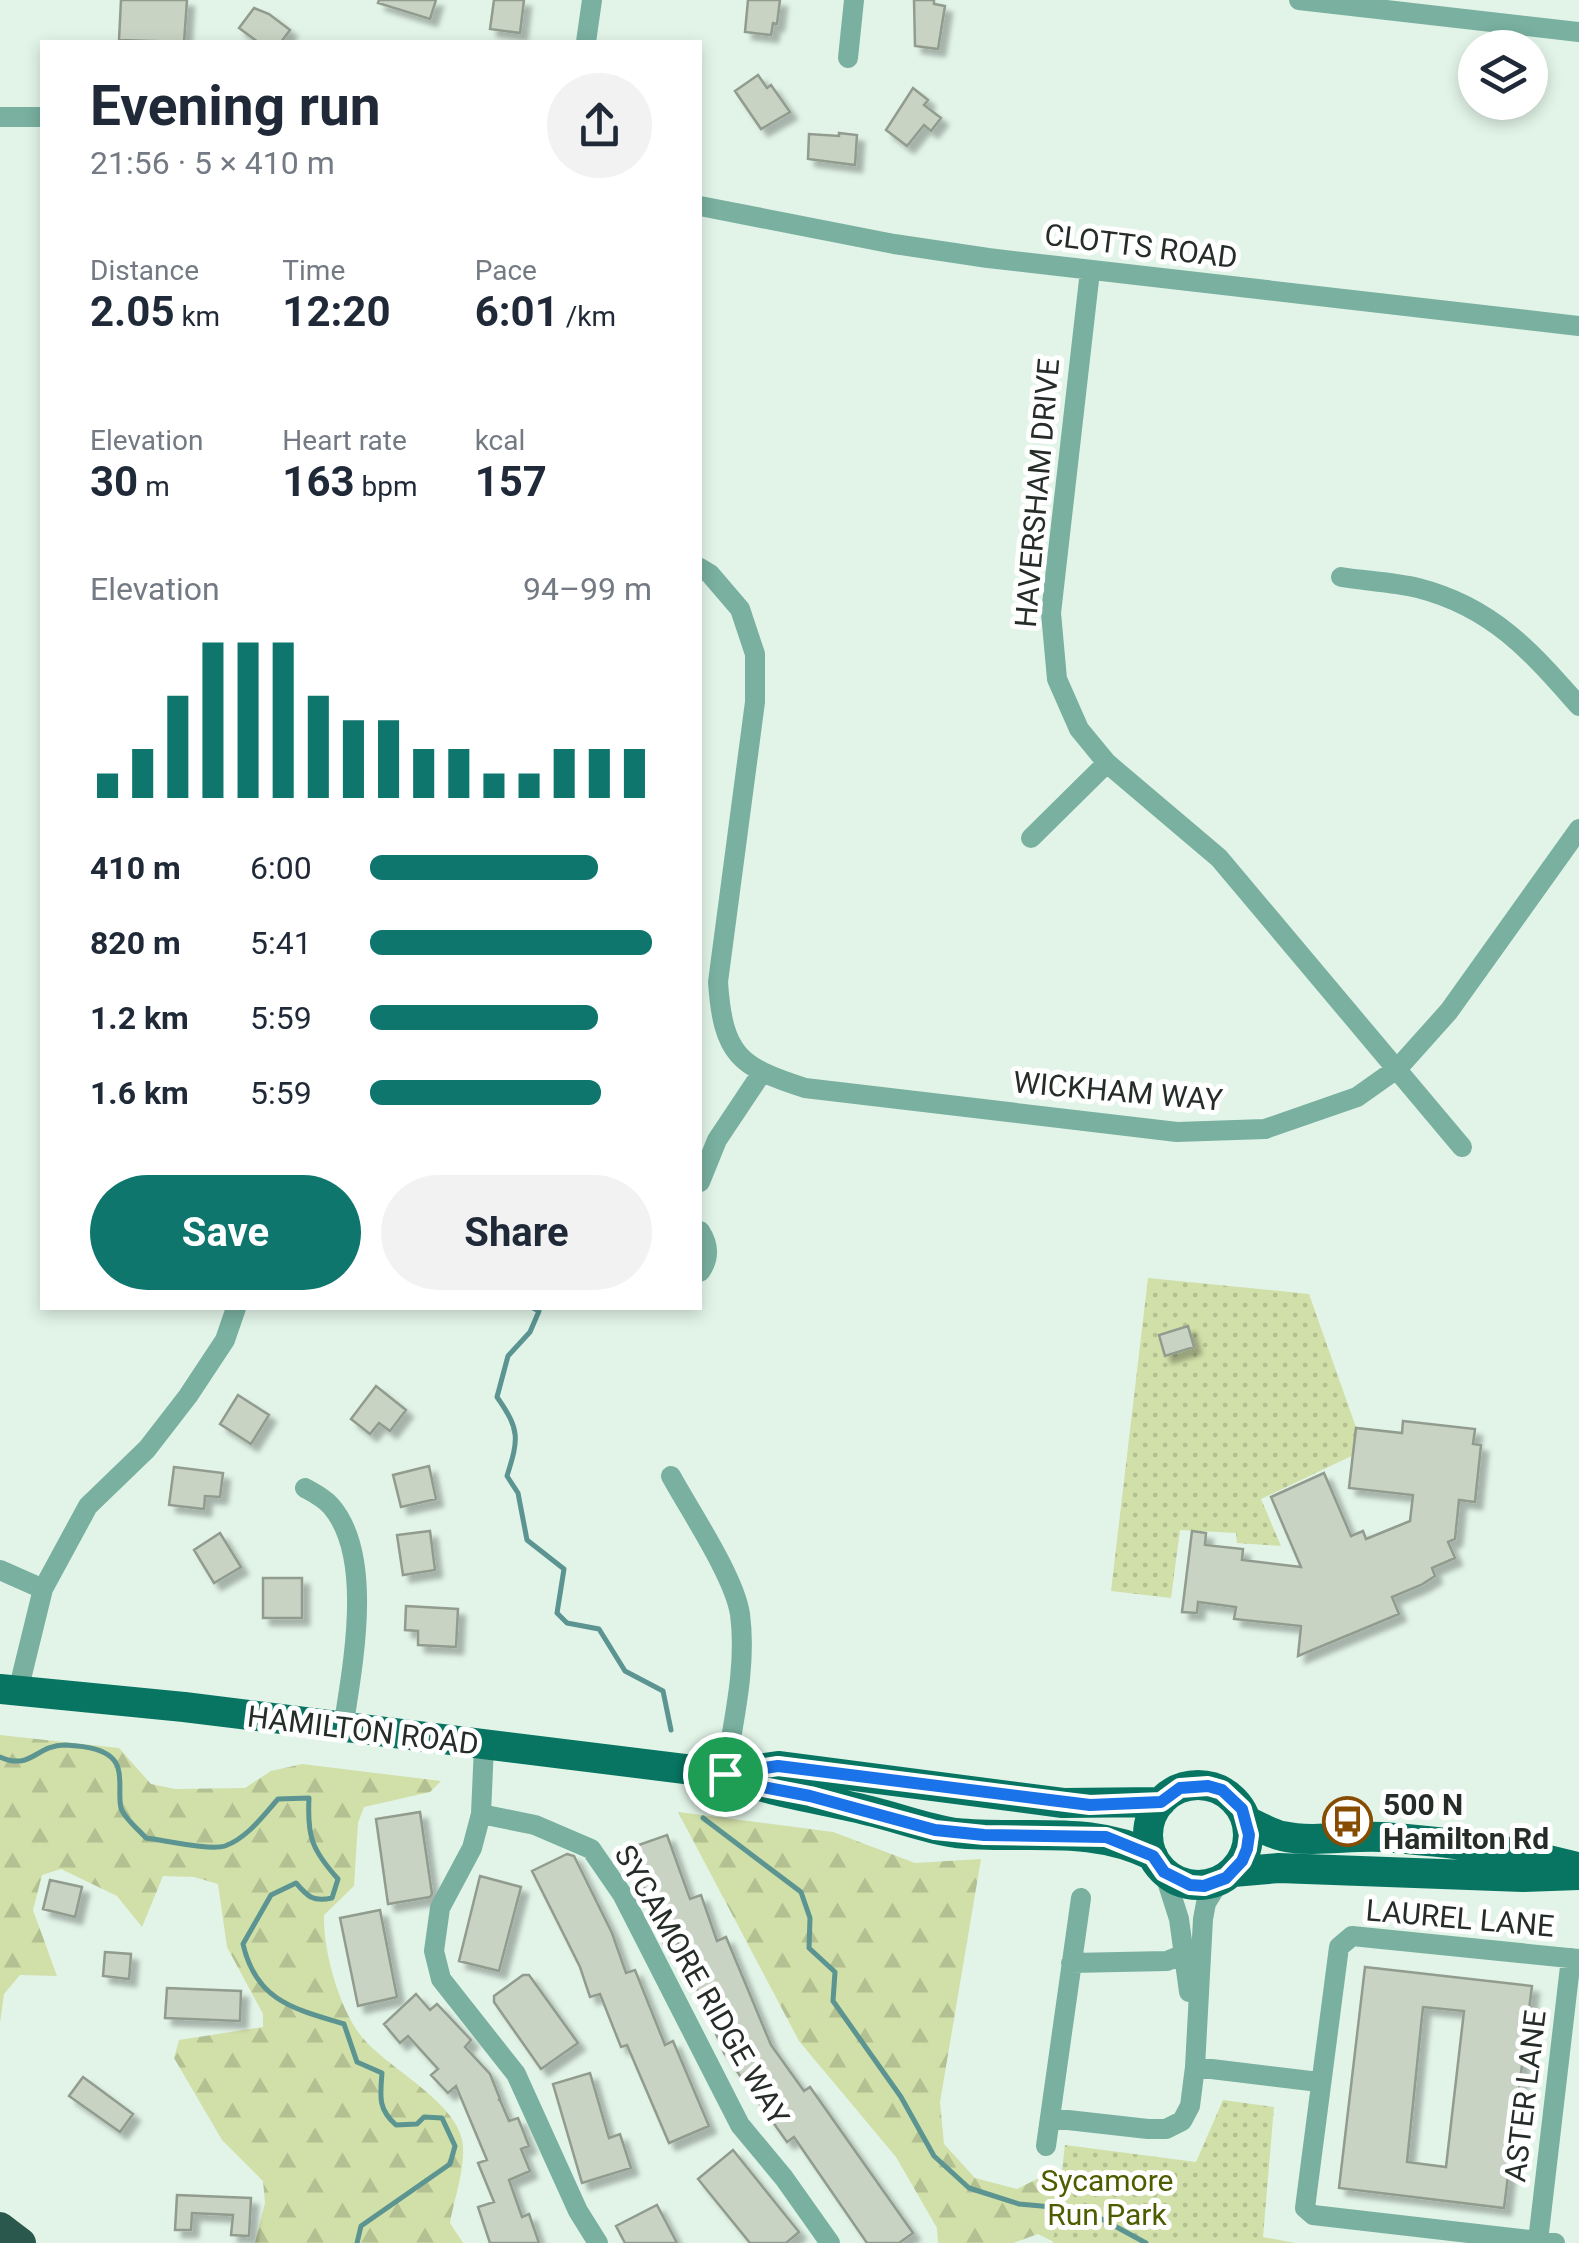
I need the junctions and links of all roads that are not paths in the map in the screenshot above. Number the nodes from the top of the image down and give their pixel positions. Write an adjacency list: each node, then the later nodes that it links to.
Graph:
1 (592, 0): 5 (street)
2 (854, 0): 6 (street)
3 (1299, 0): 4 (street)
4 (1579, 32)
5 (586, 40)
6 (848, 58)
7 (0, 117): 8 (street)
8 (40, 118)
9 (702, 206): 10 (street, CLOTTS ROAD)
10 (1090, 271): 11 (street, CLOTTS ROAD); 15 (street, HAVERSHAM DRIVE)
11 (1579, 326)
12 (702, 569): 18 (street)
13 (1341, 577): 14 (street)
14 (1579, 706)
15 (1107, 763): 17 (street); 19 (street, HAVERSHAM DRIVE)
16 (1579, 829): 19 (street, WICKHAM WAY)
17 (1031, 838)
18 (709, 982): 20 (street)
19 (1398, 1068): 20 (street, WICKHAM WAY); 21 (street, HAVERSHAM DRIVE)
20 (762, 1074): 22 (street)
21 (1462, 1147)
22 (702, 1177)
23 (702, 1233): 24 (street)
24 (702, 1268)
25 (235, 1310): 29 (street)
26 (671, 1476): 33 (street)
27 (305, 1488): 31 (street)
28 (0, 1570): 29 (street)
29 (43, 1589): 30 (street)
30 (9, 1690): 31 (main road, HAMILTON ROAD)
31 (343, 1730): 32 (main road, HAMILTON ROAD)
32 (484, 1746): 33 (main road, HAMILTON ROAD); 35 (street)
33 (725, 1774): 34 (main road, HAMILTON ROAD); 37 (main road, HAMILTON ROAD)
34 (1161, 1802): 36 (main road); 37 (main road)
35 (480, 1814): 51 (street); 52 (street, SYCAMORE RIDGE WAY)
36 (1247, 1821): 38 (main road); 39 (main road)
37 (1158, 1864): 39 (main road); 41 (street)
38 (1579, 1871): 39 (main road)
39 (1226, 1877): 44 (street)
40 (1081, 1898): 43 (street)
41 (1184, 1954): 43 (street); 44 (street)
42 (1575, 1958): 45 (street, LAUREL LANE); 49 (street, ASTER LANE)
43 (1072, 1963): 46 (street)
44 (1194, 2067): 45 (street); 46 (street)
45 (1319, 2082): 49 (street)
46 (1050, 2118): 47 (street)
47 (1046, 2146)
48 (0, 2228): 50 (highway)
49 (1546, 2242)
50 (20, 2243)
51 (598, 2243)
52 (830, 2243)

